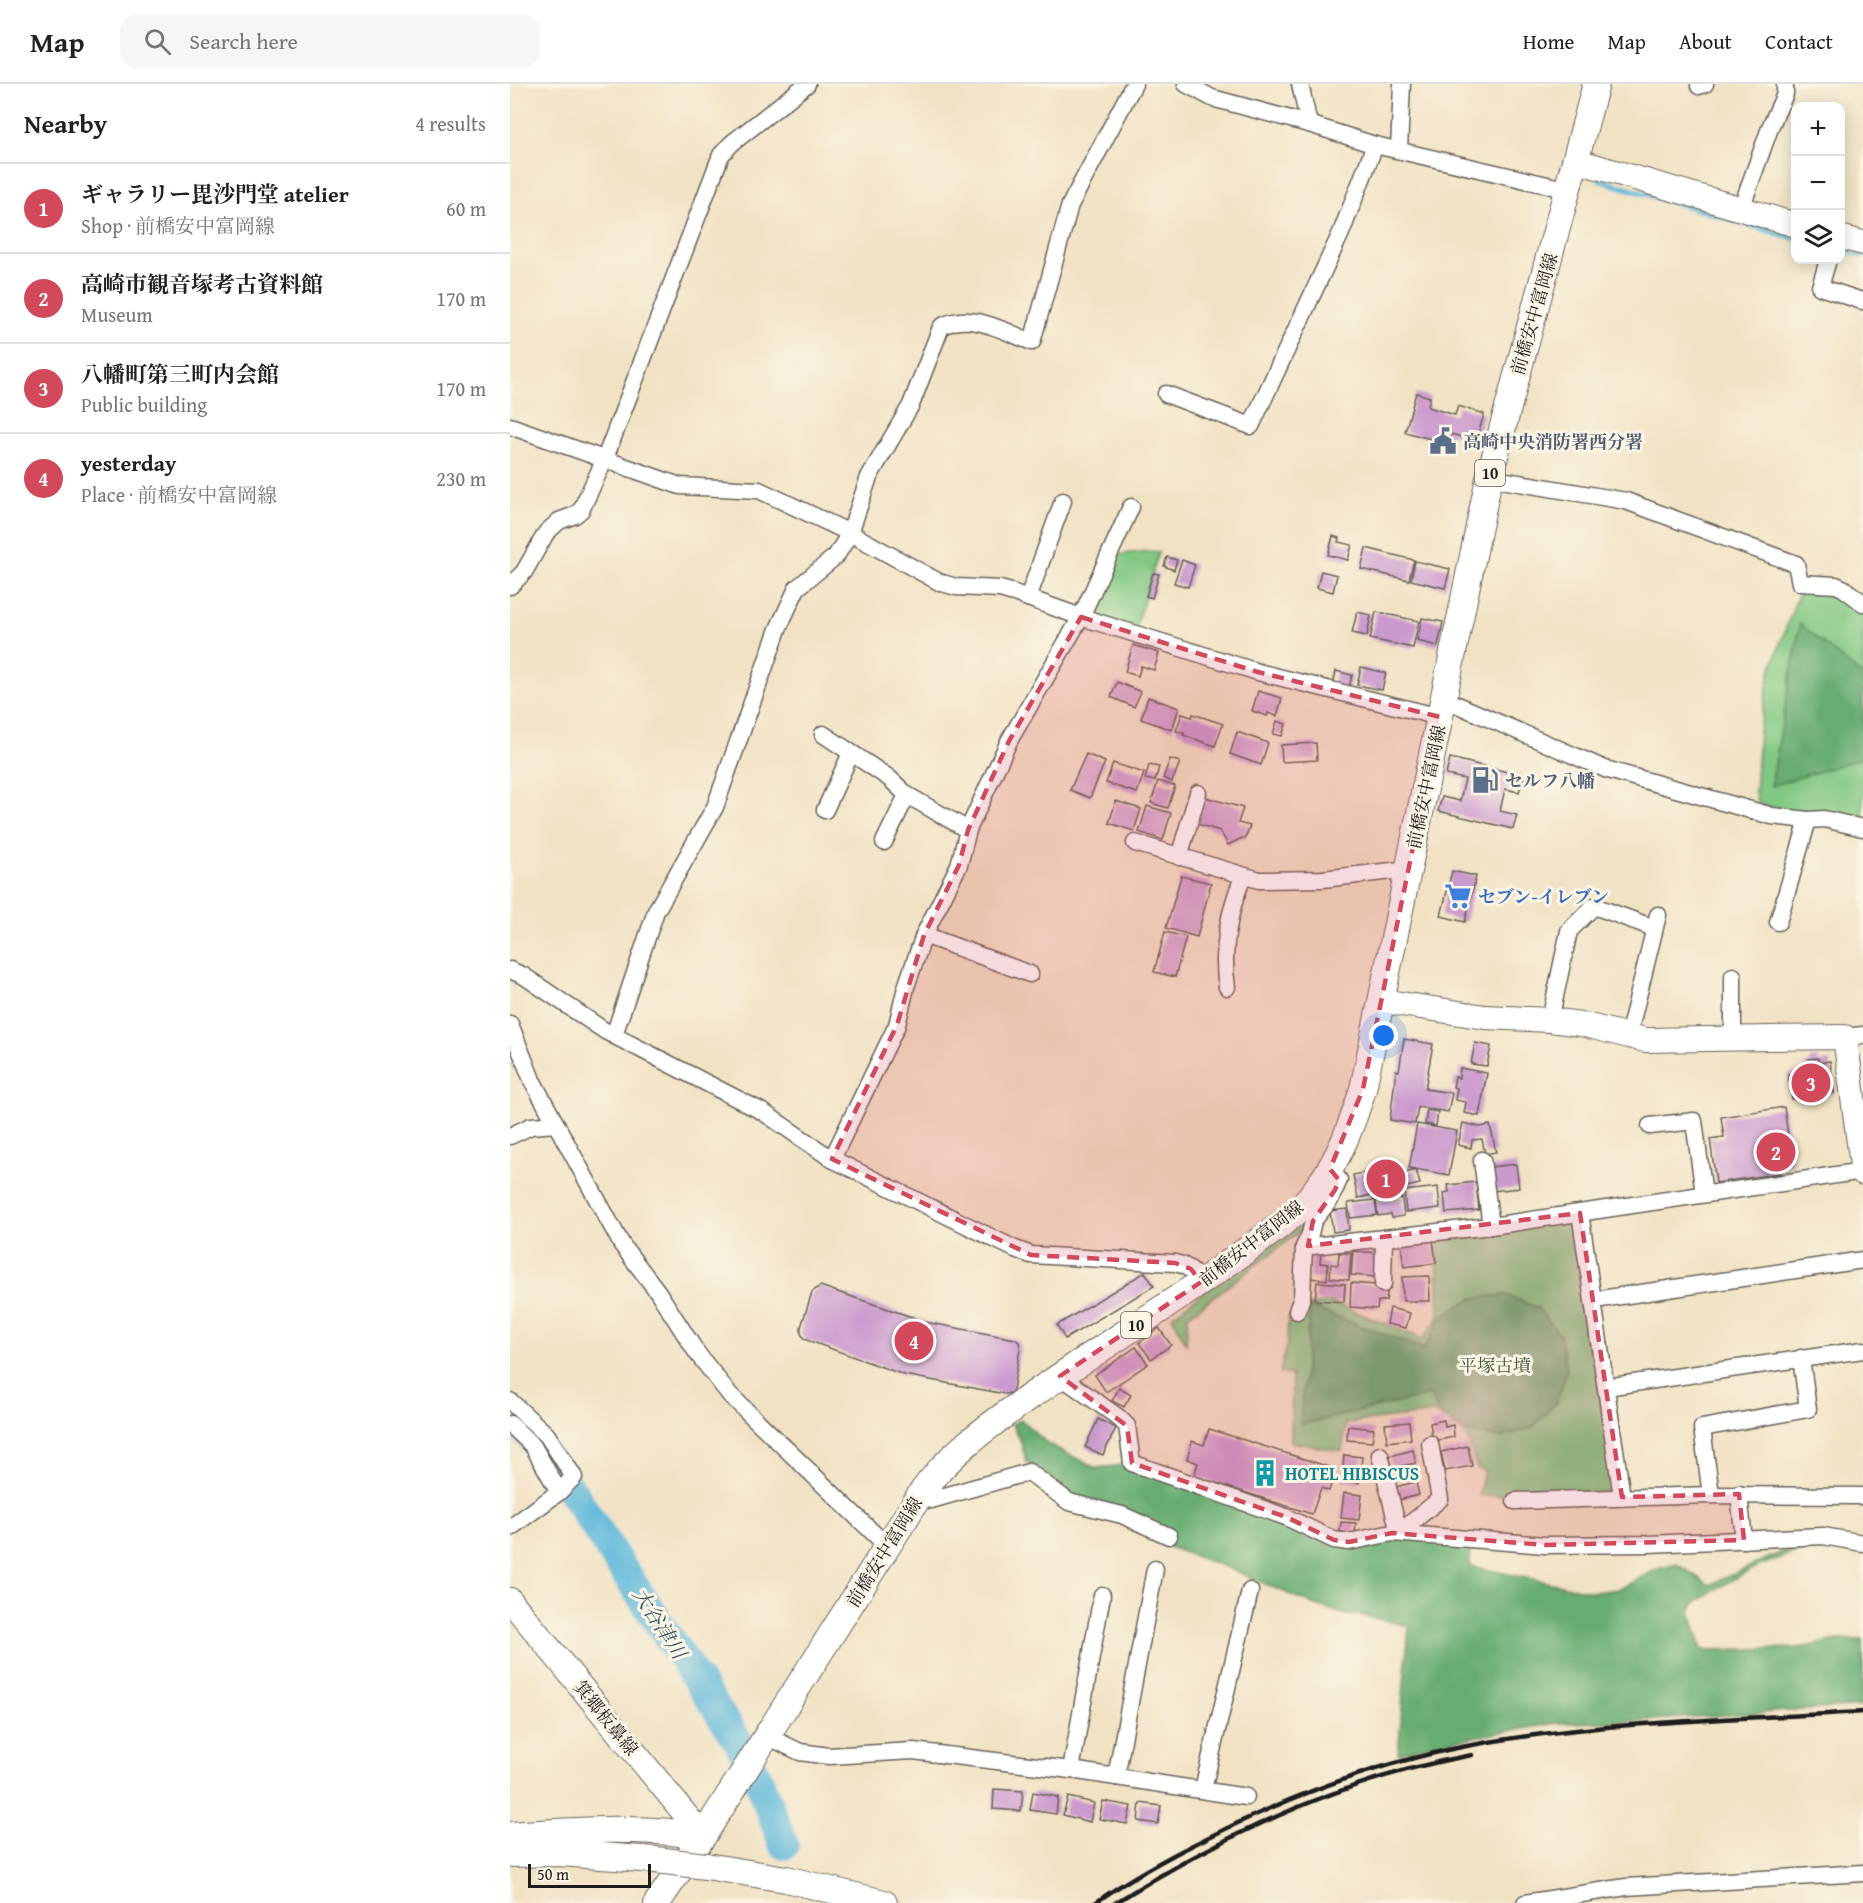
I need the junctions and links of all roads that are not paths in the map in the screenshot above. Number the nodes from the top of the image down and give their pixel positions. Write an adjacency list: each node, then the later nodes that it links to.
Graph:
1 (1134, 84): 26 (street)
2 (1186, 84): 8 (street)
3 (1300, 84): 9 (street)
4 (1402, 84): 11 (street)
5 (1596, 84): 12 (main road, 前橋安中富岡線 / 10)
6 (1785, 84): 14 (street)
7 (794, 87): 22 (street)
8 (1215, 91): 9 (street)
9 (1309, 124): 10 (street)
10 (1375, 145): 11 (street); 20 (street)
11 (1399, 150): 13 (street)
12 (1577, 161): 13 (main road, 前橋安中富岡線 / 10); 14 (street)
13 (1569, 190): 23 (main road, 前橋安中富岡線 / 10)
14 (1741, 209): 15 (street)
15 (1791, 224)
16 (1845, 238): 17 (street)
17 (1863, 243)
18 (1827, 264): 19 (street)
19 (1862, 301)
20 (1166, 394)
21 (510, 426): 22 (street)
22 (604, 461): 26 (street); 27 (street)
23 (1489, 478): 29 (street); 31 (main road, 前橋安中富岡線 / 10)
24 (1063, 501): 28 (street)
25 (1131, 507): 30 (street)
26 (850, 533): 28 (street); 54 (street)
27 (510, 586)
28 (1028, 598): 30 (street)
29 (1863, 603)
30 (1081, 617): 31 (street); 39 (street)
31 (1442, 708): 37 (street); 43 (main road, 前橋安中富岡線 / 10)
32 (823, 734): 33 (street)
33 (851, 753): 35 (street); 36 (street)
34 (1198, 793): 42 (street)
35 (907, 795): 39 (street); 40 (street)
36 (825, 810)
37 (1808, 820): 38 (street); 45 (street)
38 (1863, 828)
39 (968, 830): 46 (street)
40 (884, 842)
41 (1135, 843): 42 (street)
42 (1179, 857): 44 (street)
43 (1409, 869): 44 (street); 51 (main road, 前橋安中富岡線 / 10)
44 (1244, 877): 50 (street)
45 (1778, 922)
46 (924, 935): 48 (street); 62 (street)
47 (510, 970): 54 (street)
48 (1030, 974)
49 (1733, 976): 57 (street)
50 (1227, 987)
51 (1382, 1000): 52 (street); 64 (main road, 前橋安中富岡線 / 10)
52 (1550, 1020): 56 (street); 56 (street)
53 (510, 1024): 59 (street)
54 (614, 1035): 62 (street)
55 (1854, 1036): 57 (street); 58 (street)
56 (1628, 1037): 57 (street)
57 (1733, 1039)
58 (1858, 1096): 65 (street)
59 (556, 1124): 61 (street); 96 (street)
60 (1650, 1126): 66 (street)
61 (510, 1136)
62 (832, 1158): 72 (street)
63 (1482, 1160): 68 (street)
64 (1330, 1168): 70 (street); 72 (main road, 前橋安中富岡線 / 10)
65 (1863, 1172): 66 (street)
66 (1704, 1194): 67 (street)
67 (1580, 1213): 68 (street); 74 (street)
68 (1491, 1226): 69 (street)
69 (1384, 1238): 70 (street); 73 (street)
70 (1304, 1247): 75 (street)
71 (1863, 1260): 74 (street)
72 (1201, 1282): 78 (main road, 前橋安中富岡線 / 10)
73 (1383, 1284)
74 (1594, 1300): 79 (street)
75 (1297, 1311)
76 (1863, 1350): 77 (street)
77 (1801, 1358): 79 (street); 87 (street)
78 (1060, 1376): 86 (main road, 前橋安中富岡線 / 10); 92 (street)
79 (1605, 1387): 89 (street)
80 (510, 1401): 84 (street)
81 (510, 1424): 84 (street)
82 (1430, 1444): 92 (street)
83 (1380, 1455): 92 (street)
84 (564, 1487): 91 (street)
85 (1739, 1494): 87 (street); 88 (street); 94 (street)
86 (920, 1495): 93 (street); 96 (main road, 前橋安中富岡線 / 10)
87 (1711, 1495): 89 (street)
88 (1863, 1496)
89 (1622, 1497): 90 (street)
90 (1515, 1501)
91 (510, 1528)
92 (1399, 1533): 94 (street)
93 (1169, 1536)
94 (1744, 1540): 95 (street)
95 (1863, 1543)
96 (887, 1546): 101 (main road, 前橋安中富岡線 / 10)
97 (1155, 1569): 103 (street)
98 (1251, 1591): 104 (street)
99 (1102, 1595): 102 (street)
100 (510, 1600): 107 (street, 箕郷板鼻線)
101 (767, 1736): 102 (street); 107 (main road, 前橋安中富岡線 / 10)
102 (1071, 1770): 103 (street)
103 (1116, 1777): 104 (street)
104 (1203, 1789): 105 (street)
105 (1246, 1797)
106 (510, 1835): 107 (main road)
107 (703, 1836): 111 (main road, 前橋安中富岡線 / 10)
108 (510, 1854): 112 (main road, bridge)
109 (1863, 1873): 110 (street)
110 (1624, 1895): 113 (street)
111 (661, 1902)
112 (884, 1903)
113 (1525, 1903)

